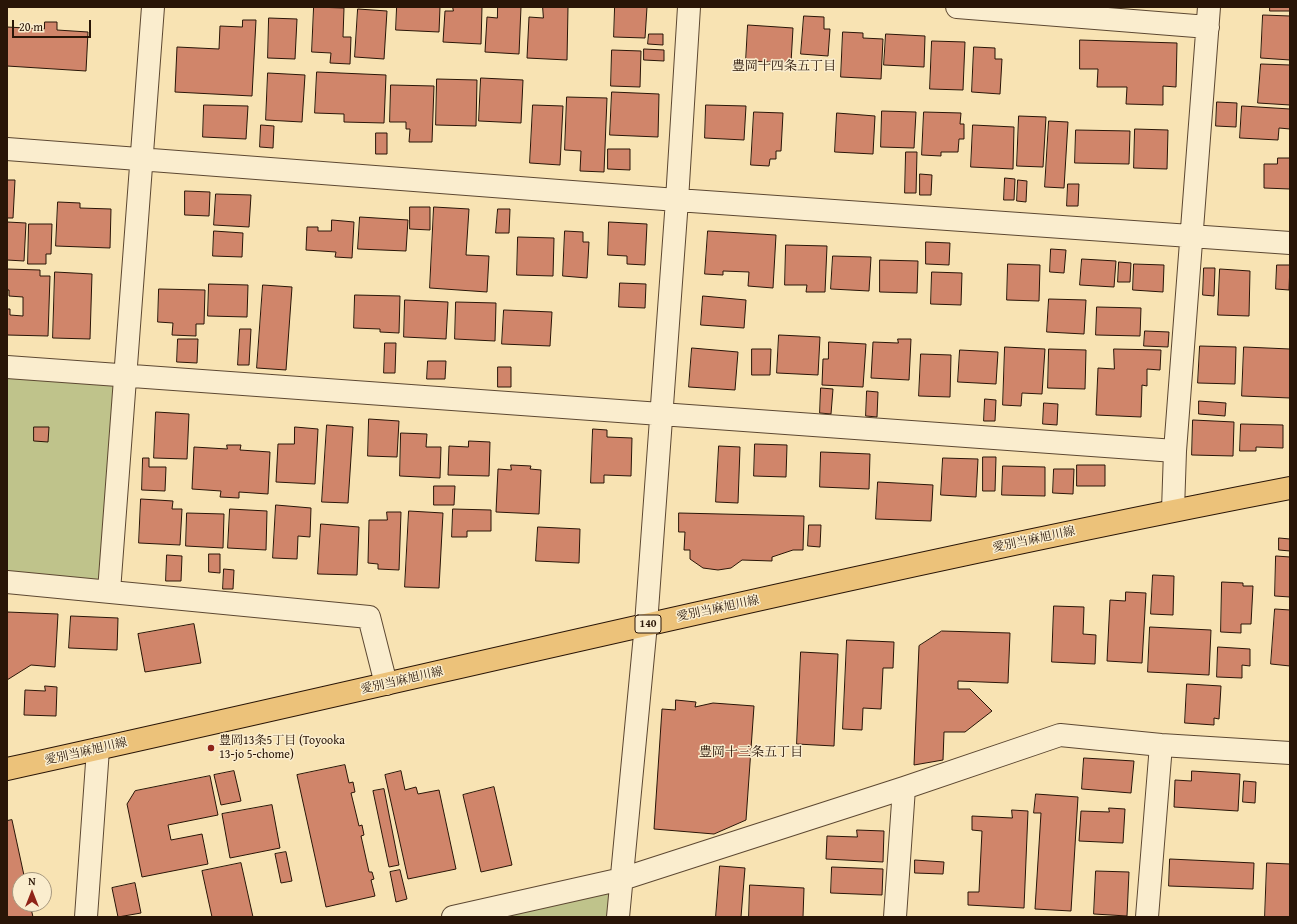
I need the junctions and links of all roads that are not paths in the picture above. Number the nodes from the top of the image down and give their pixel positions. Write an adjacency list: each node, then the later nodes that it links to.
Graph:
1 (152, 7): 6 (street)
2 (689, 7): 7 (street)
3 (957, 7): 4 (street)
4 (1208, 17): 8 (street)
5 (7, 149): 6 (street)
6 (140, 159): 7 (street); 11 (street)
7 (677, 200): 8 (street); 12 (street)
8 (1192, 236): 9 (street); 13 (street)
9 (1290, 243)
10 (7, 367): 11 (street)
11 (126, 375): 12 (street); 17 (street)
12 (661, 415): 13 (street); 18 (street)
13 (1175, 452): 15 (street)
14 (1290, 488): 15 (main road, 愛別当麻旭川線 / 140)
15 (1173, 510): 18 (main road, 愛別当麻旭川線 / 140)
16 (7, 582): 17 (street)
17 (109, 591): 19 (street)
18 (646, 624): 19 (main road, 愛別当麻旭川線 / 140); 25 (street)
19 (386, 684): 21 (main road, 愛別当麻旭川線 / 140)
20 (1161, 745): 22 (street); 24 (street); 30 (street)
21 (98, 749): 23 (main road, 愛別当麻旭川線 / 140); 26 (street)
22 (1290, 753)
23 (7, 769)
24 (904, 788): 25 (street); 29 (street)
25 (622, 879): 27 (street); 28 (street)
26 (86, 917)
27 (453, 917)
28 (618, 917)
29 (895, 917)
30 (1147, 917)

